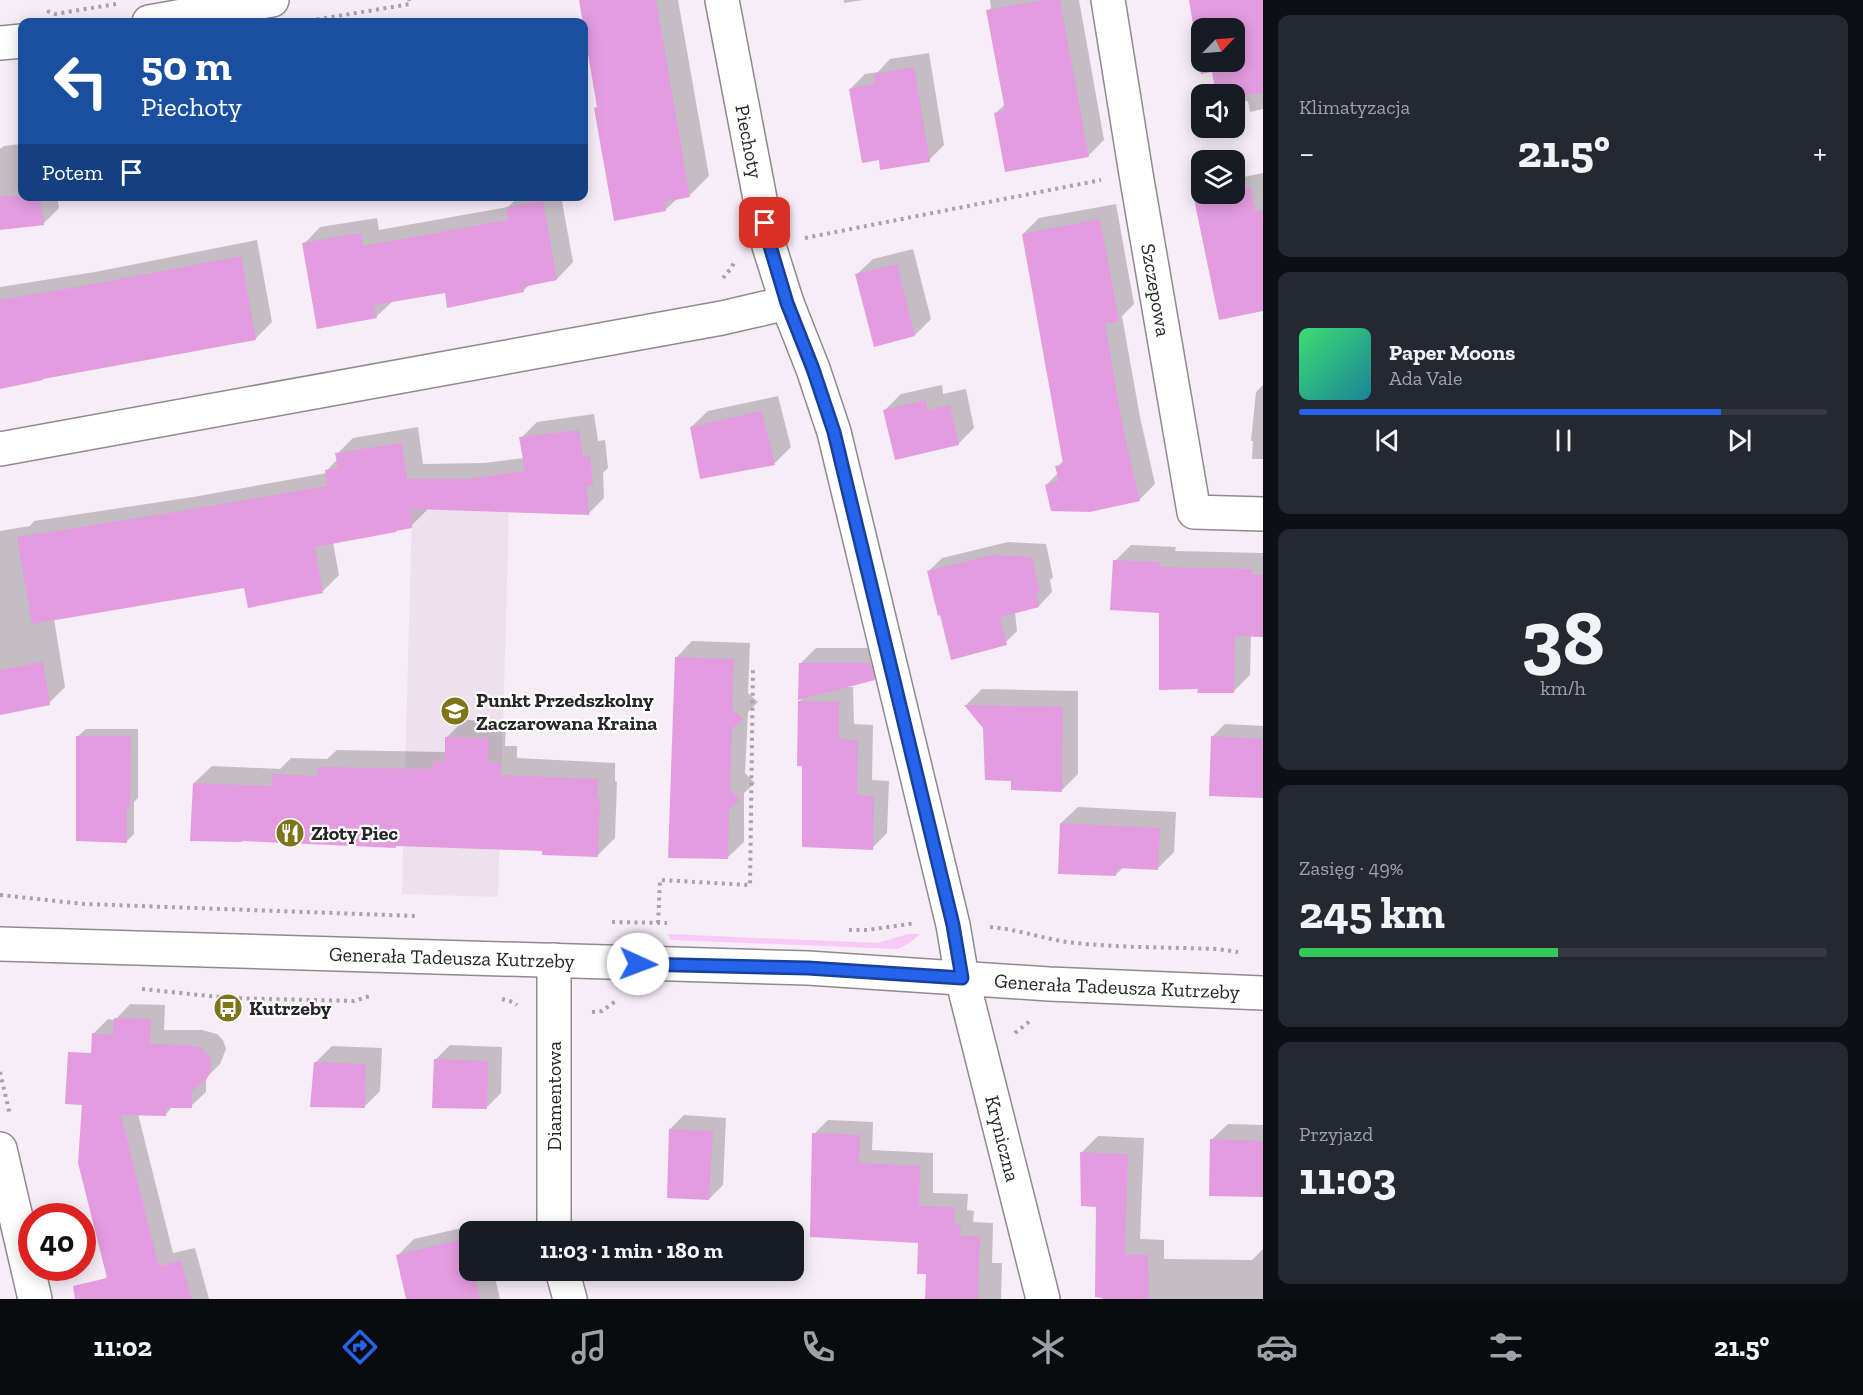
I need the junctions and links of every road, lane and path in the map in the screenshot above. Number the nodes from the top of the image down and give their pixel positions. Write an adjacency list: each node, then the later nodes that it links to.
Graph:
1 (272, 0): 9 (street)
2 (409, 0): 10 (path)
3 (722, 0): 14 (street, Piechoty)
4 (1108, 0): 13 (street, Szczepowa)
5 (118, 4): 7 (path)
6 (46, 10): 7 (path)
7 (55, 14): 8 (path)
8 (55, 18)
9 (171, 18)
10 (323, 18)
11 (18, 41): 12 (street)
12 (0, 43)
13 (1136, 174): 14 (path); 18 (street, Szczepowa)
14 (770, 246): 15 (path); 16 (street, Piechoty)
15 (722, 279)
16 (787, 303): 17 (street); 32 (street, Piechoty)
17 (0, 449)
18 (1263, 514)
19 (753, 668): 23 (path)
20 (0, 895): 21 (path)
21 (420, 916)
22 (601, 921): 23 (path)
23 (658, 923): 24 (path); 31 (path)
24 (675, 924)
25 (900, 924): 27 (path)
26 (1003, 928): 29 (path)
27 (847, 930)
28 (0, 944): 30 (street, Generała Tadeusza Kutrzeby)
29 (1243, 952)
30 (554, 960): 31 (street, Generała Tadeusza Kutrzeby); 37 (street, Diamentowa)
31 (655, 964): 32 (street, Generała Tadeusza Kutrzeby)
32 (962, 978): 34 (street, Generała Tadeusza Kutrzeby); 43 (street, Kryniczna)
33 (134, 988): 35 (path)
34 (1263, 993)
35 (375, 994)
36 (495, 997): 37 (path)
37 (554, 1013): 39 (street, Diamentowa)
38 (0, 1149): 41 (street)
39 (554, 1221)
40 (565, 1281): 42 (street)
41 (35, 1299)
42 (570, 1299)
43 (1043, 1299)

